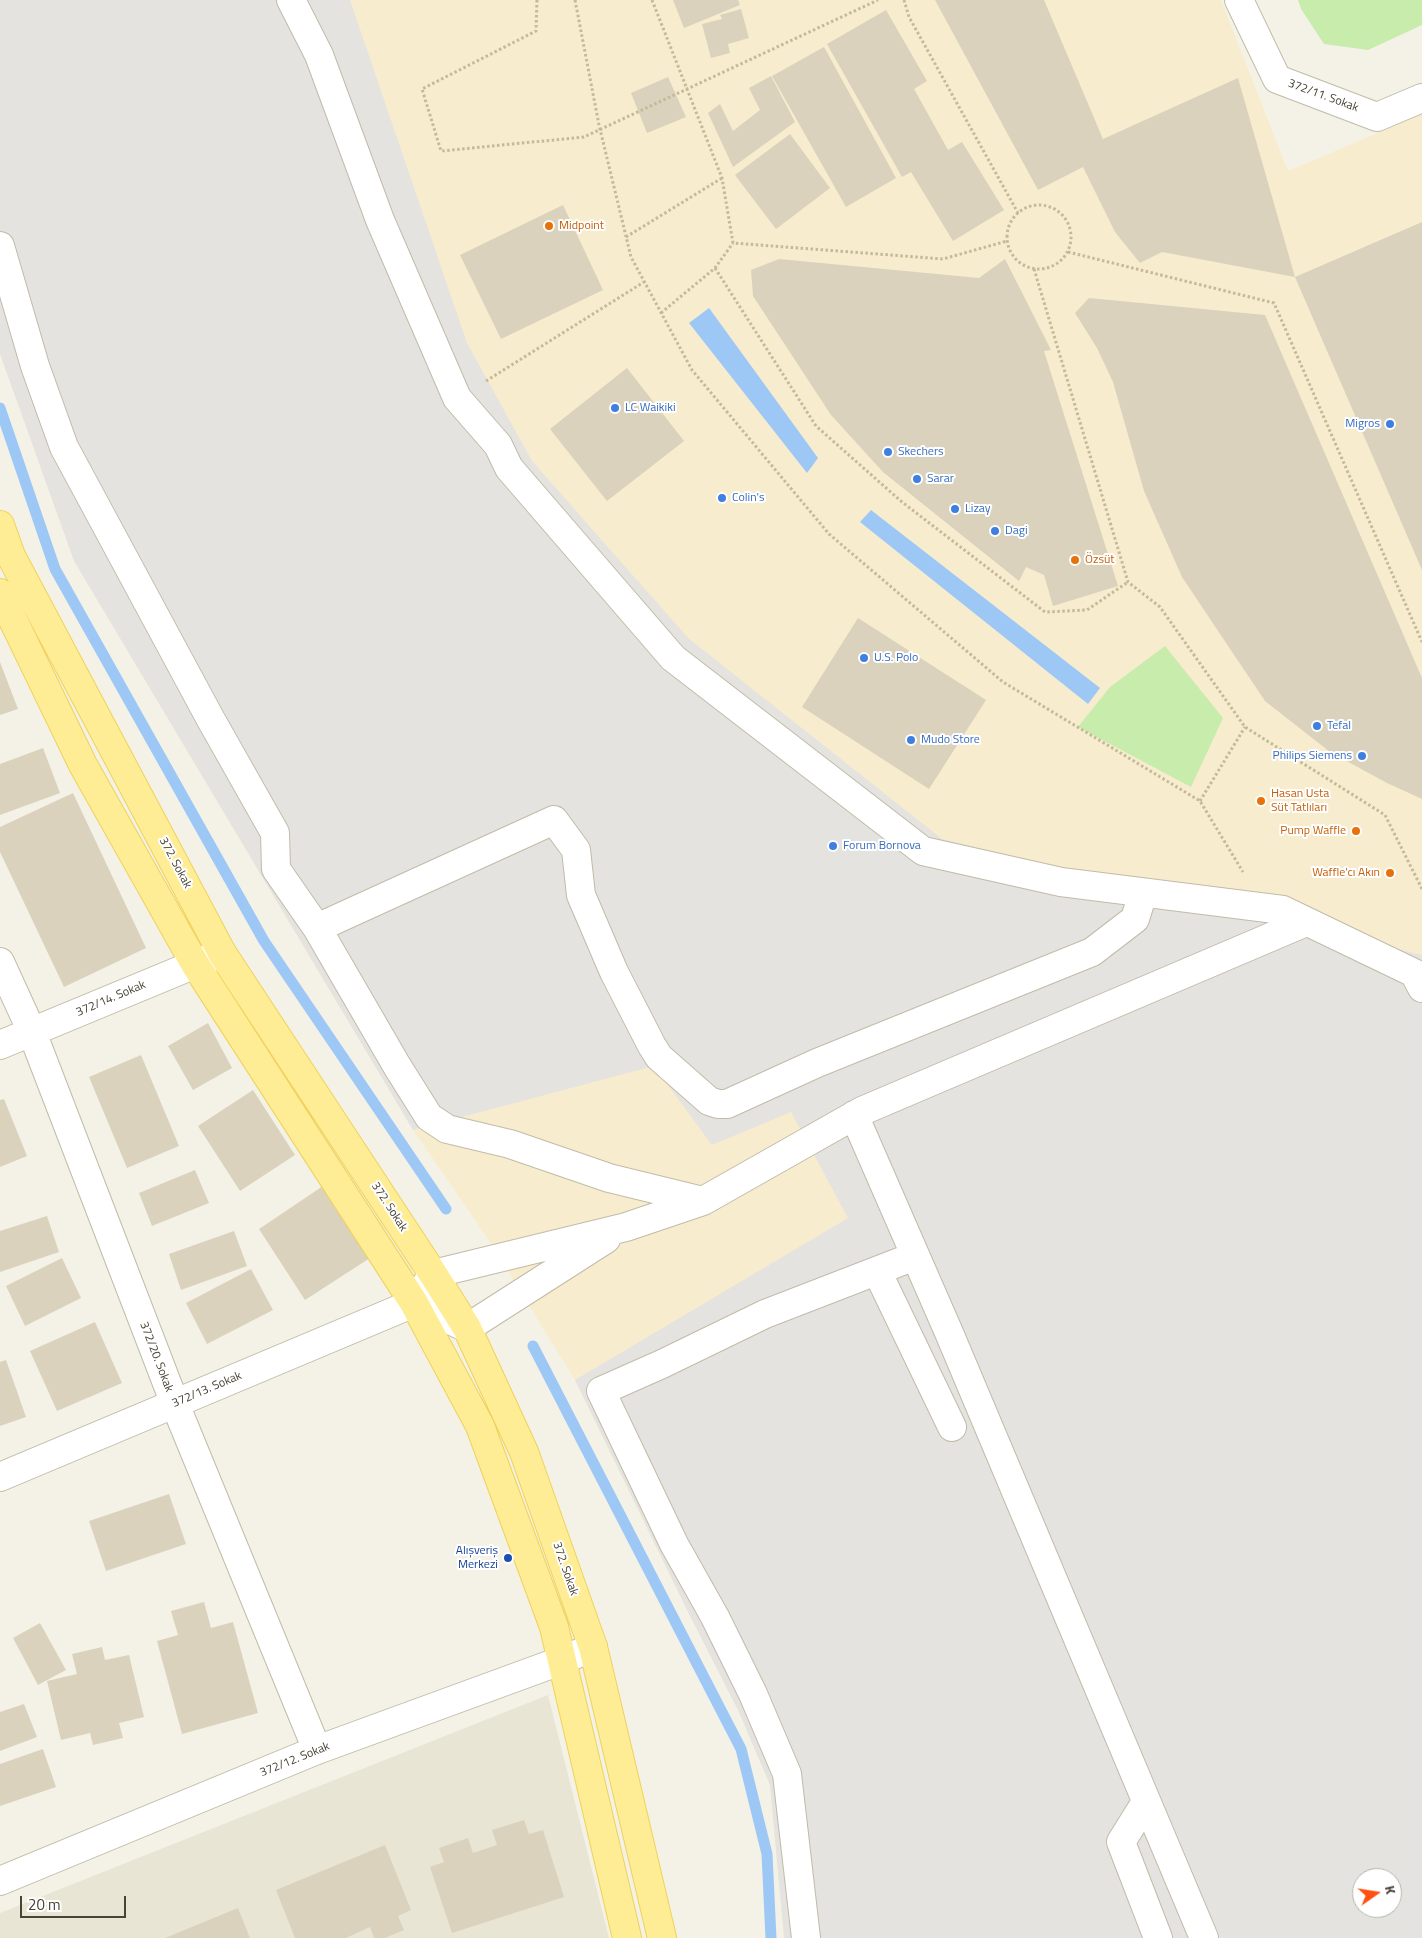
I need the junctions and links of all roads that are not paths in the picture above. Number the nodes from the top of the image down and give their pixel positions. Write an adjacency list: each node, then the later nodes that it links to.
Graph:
1 (291, 0): 7 (street)
2 (1239, 0): 3 (street, 372/11. Sokak)
3 (1422, 98)
4 (0, 246): 9 (street)
5 (0, 525): 10 (main road, 372. Sokak)
6 (0, 593): 12 (main road)
7 (1143, 892): 8 (street); 9 (street)
8 (1306, 922): 13 (street); 16 (street)
9 (317, 928): 17 (street)
10 (222, 953): 12 (street, 372/14. Sokak); 21 (main road, 372. Sokak)
11 (0, 962): 14 (street, 372/20. Sokak)
12 (195, 964): 14 (street, 372/14. Sokak); 22 (main road)
13 (1422, 988)
14 (32, 1032): 15 (street, 372/14. Sokak); 24 (street, 372/20. Sokak)
15 (0, 1045)
16 (854, 1116): 17 (street); 19 (street)
17 (703, 1201): 18 (street)
18 (626, 1227): 21 (street); 23 (street)
19 (915, 1256): 20 (street); 30 (street)
20 (877, 1271): 25 (street); 34 (street)
21 (433, 1274): 22 (street); 23 (main road, 372. Sokak)
22 (414, 1303): 23 (street); 24 (street, 372/13. Sokak); 28 (main road)
23 (467, 1328): 27 (main road, 372. Sokak)
24 (175, 1404): 26 (street, 372/13. Sokak); 29 (street, 372/20. Sokak)
25 (952, 1427)
26 (0, 1476)
27 (593, 1647): 28 (street, 372/12. Sokak); 33 (main road, 372. Sokak)
28 (563, 1660): 29 (street, 372/12. Sokak); 32 (main road)
29 (317, 1750): 31 (street, 372/12. Sokak)
30 (1146, 1802): 35 (street); 36 (street)
31 (0, 1881)
32 (627, 1938)
33 (662, 1938)
34 (806, 1938)
35 (1158, 1938)
36 (1204, 1938)

